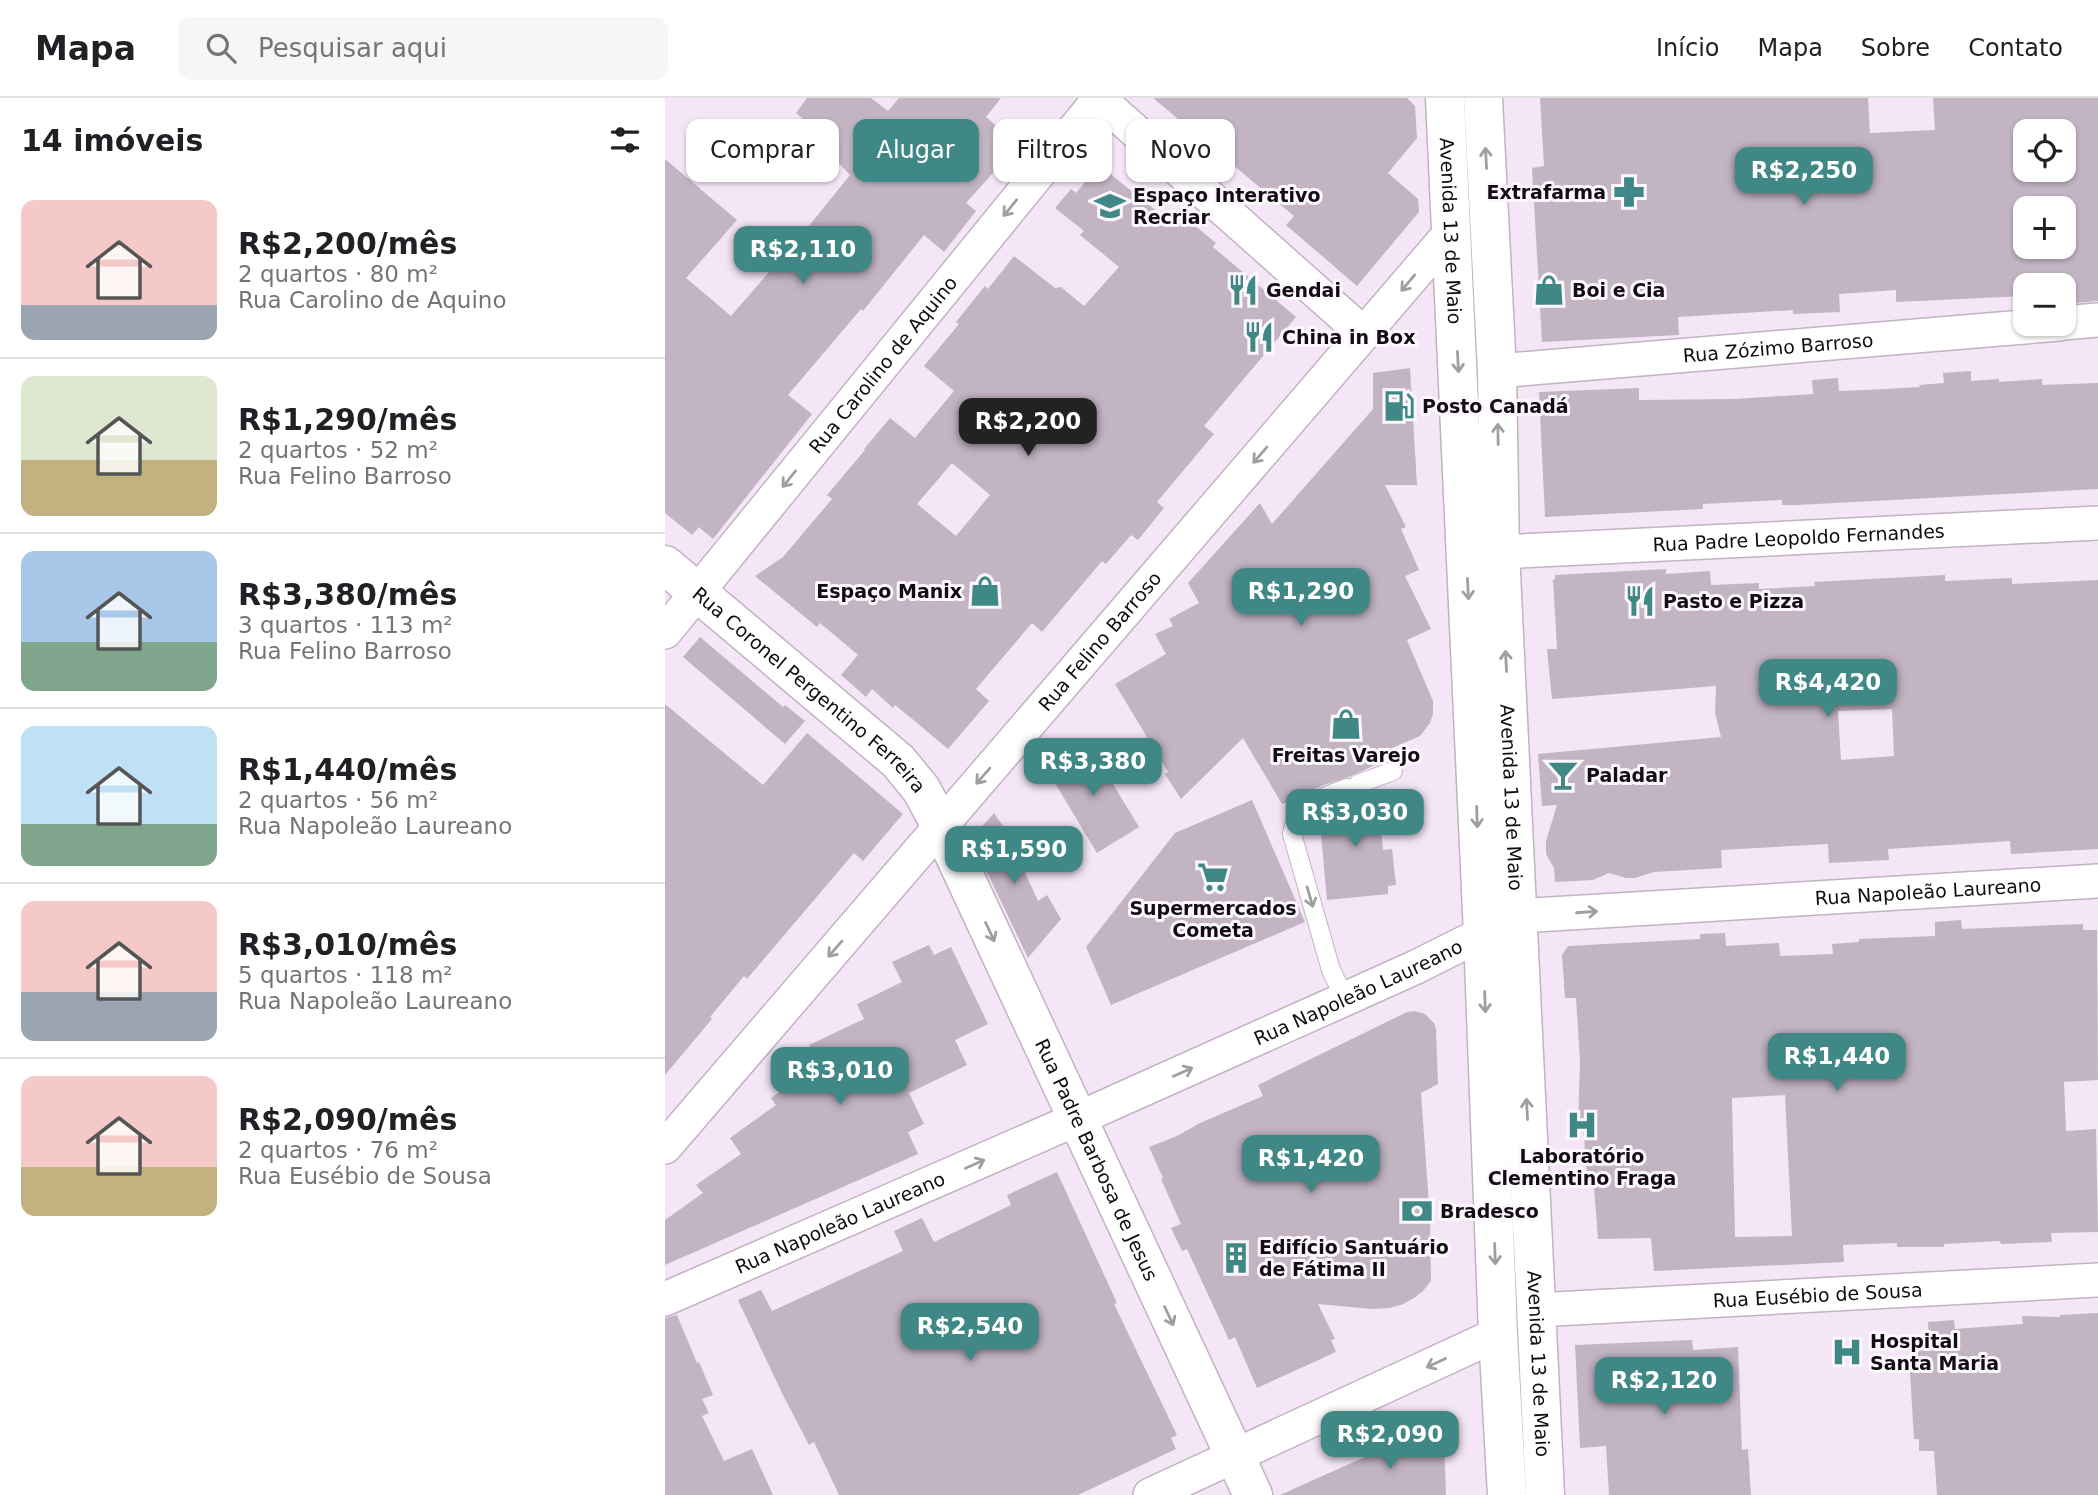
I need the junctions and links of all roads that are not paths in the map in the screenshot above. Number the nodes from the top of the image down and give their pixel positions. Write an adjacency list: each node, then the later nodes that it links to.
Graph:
1 (1099, 98): 8 (street); 13 (street, Rua Carolino de Aquino, one-way to 13)
2 (1445, 98): 4 (main road, Avenida 13 de Maio)
3 (1483, 98): 9 (main road, Avenida 13 de Maio, one-way to 3)
4 (1452, 230): 8 (street, Rua Felino Barroso, one-way to 8); 19 (main road, Avenida 13 de Maio, one-way to 19)
5 (2098, 320): 6 (street, Rua Zózimo Barroso)
6 (2076, 322)
7 (2013, 328): 9 (street, Rua Zózimo Barroso)
8 (1364, 334): 16 (street, Rua Felino Barroso, one-way to 16)
9 (1497, 371): 11 (main road, Avenida 13 de Maio, one-way to 9)
10 (2098, 523): 11 (street, Rua Padre Leopoldo Fernandes)
11 (1500, 552): 18 (main road, Avenida 13 de Maio, one-way to 11)
12 (665, 565): 13 (main road, Rua Coronel Pergentino Ferreira)
13 (697, 592): 14 (street, Rua Carolino de Aquino); 16 (main road, Rua Coronel Pergentino Ferreira)
14 (665, 632)
15 (1393, 771): 20 (lane, one-way to 20)
16 (941, 825): 21 (main road, Rua Padre Barbosa de Jesus, one-way to 21); 22 (street, Rua Felino Barroso, one-way to 22)
17 (2098, 881): 18 (street, Rua Napoleão Laureano, one-way to 17)
18 (1518, 916): 19 (street, Rua Napoleão Laureano); 25 (main road, Avenida 13 de Maio, one-way to 18)
19 (1483, 934): 20 (street, Rua Napoleão Laureano); 26 (main road, Avenida 13 de Maio, one-way to 26)
20 (1345, 999): 21 (street, Rua Napoleão Laureano, one-way to 20)
21 (1077, 1119): 24 (street, Rua Napoleão Laureano, one-way to 21); 27 (main road, Rua Padre Barbosa de Jesus, one-way to 27)
22 (665, 1147)
23 (2098, 1280): 25 (street, Rua Eusébio de Sousa)
24 (665, 1299)
25 (1536, 1310): 31 (main road, Avenida 13 de Maio)
26 (1498, 1334): 27 (street, one-way to 27); 30 (main road, Avenida 13 de Maio)
27 (1234, 1456): 28 (street); 29 (main road, Rua Padre Barbosa de Jesus)
28 (1150, 1495)
29 (1252, 1495)
30 (1507, 1495)
31 (1545, 1495)

